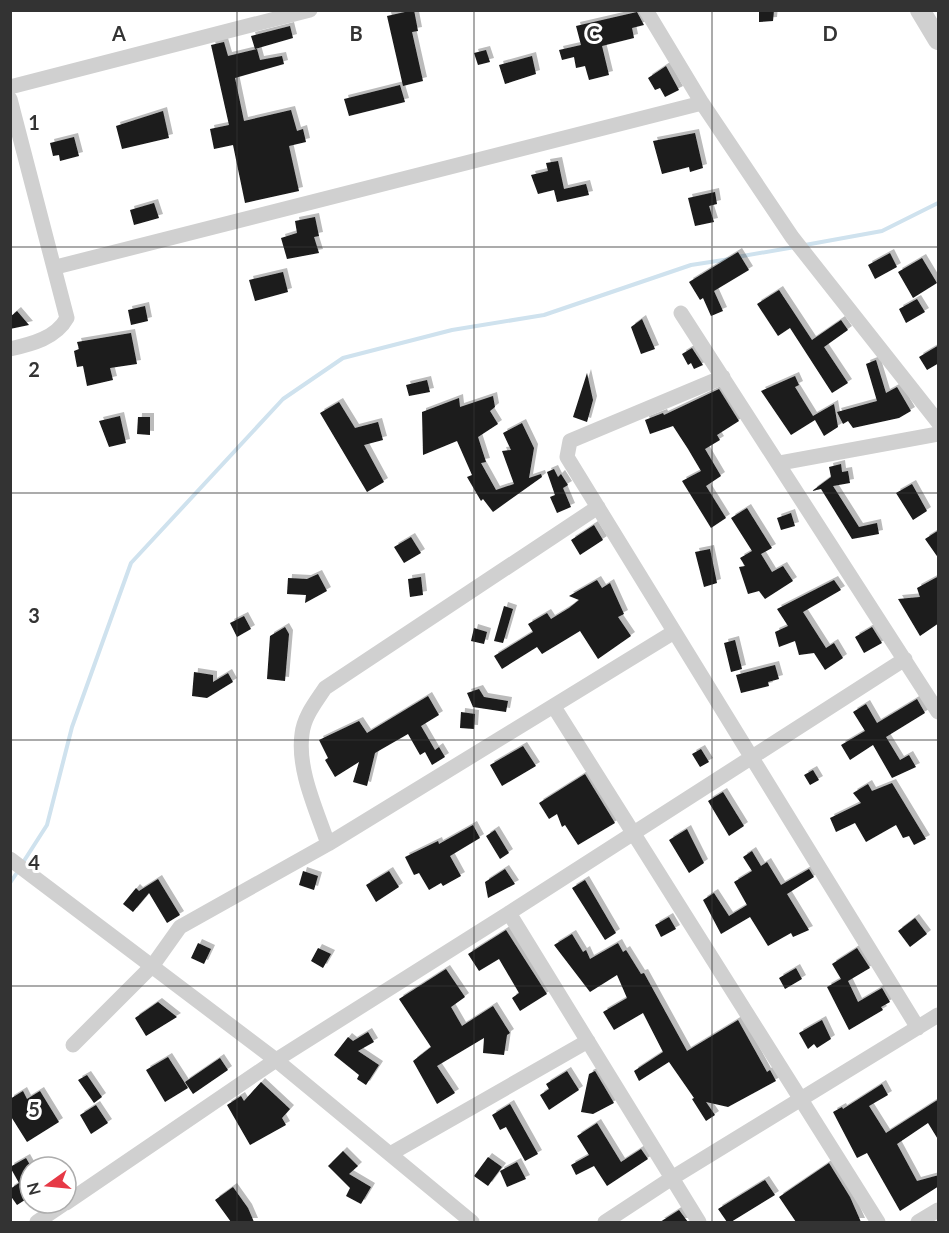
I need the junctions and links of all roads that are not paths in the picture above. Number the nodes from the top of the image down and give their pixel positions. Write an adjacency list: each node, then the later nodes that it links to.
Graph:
1 (310, 10): 5 (street)
2 (646, 10): 7 (street)
3 (920, 10): 4 (street)
4 (939, 40)
5 (10, 87)
6 (10, 99): 8 (street)
7 (702, 103): 8 (street); 12 (street)
8 (56, 267): 10 (street)
9 (681, 313): 11 (street)
10 (10, 349)
11 (723, 377): 14 (street); 15 (street)
12 (939, 422)
13 (939, 434): 14 (street)
14 (780, 464): 17 (street)
15 (597, 507): 16 (street); 22 (street)
16 (674, 632): 18 (street); 20 (street)
17 (904, 659): 19 (street); 20 (street)
18 (554, 707): 21 (street); 22 (street)
19 (939, 712)
20 (751, 757): 21 (street); 27 (street)
21 (635, 831): 24 (street); 31 (street)
22 (328, 844): 25 (street)
23 (10, 859): 25 (street)
24 (509, 914): 28 (street); 30 (street)
25 (153, 965): 29 (street); 30 (street)
26 (939, 1015): 27 (street)
27 (918, 1028): 31 (street)
28 (588, 1041): 32 (street); 33 (street)
29 (73, 1045)
30 (276, 1060): 32 (street); 34 (street)
31 (802, 1098): 33 (street); 39 (street)
32 (390, 1154): 36 (street)
33 (672, 1178): 37 (street); 38 (street)
34 (78, 1195)
35 (939, 1210): 40 (street)
36 (472, 1222)
37 (605, 1222)
38 (699, 1222)
39 (878, 1222)
40 (918, 1222)

